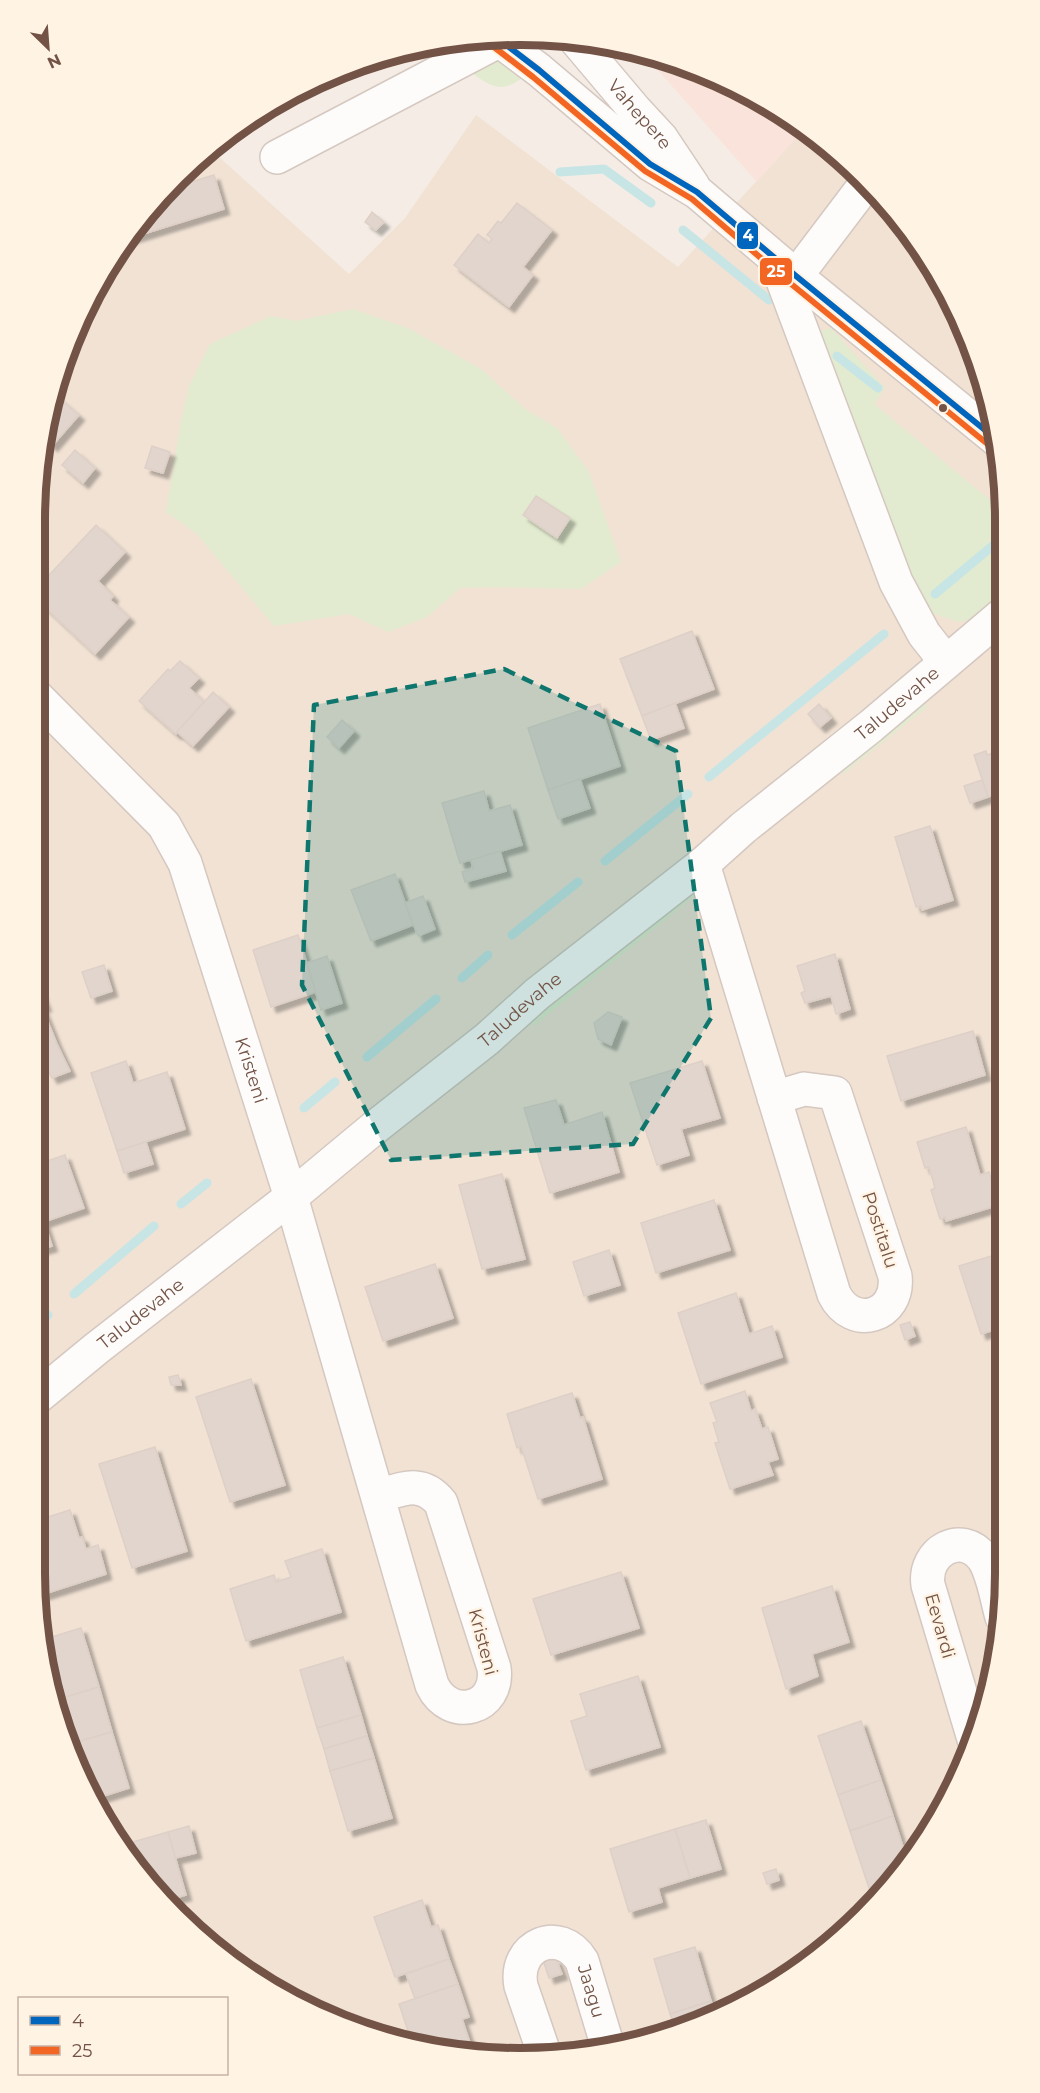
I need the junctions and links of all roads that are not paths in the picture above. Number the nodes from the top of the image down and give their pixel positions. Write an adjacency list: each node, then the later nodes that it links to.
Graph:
1 (509, 45): 6 (street, Vahepere)
2 (484, 46): 4 (street)
3 (584, 49): 6 (street, Vahepere)
4 (277, 157)
5 (861, 190): 7 (street)
6 (697, 192): 7 (street, Vahepere)
7 (786, 268): 8 (street, Vahepere); 10 (street)
8 (987, 430)
9 (995, 621): 10 (street, Taludevahe)
10 (945, 662): 12 (street, Taludevahe)
11 (45, 705): 14 (street, Kristeni)
12 (703, 864): 13 (street, Postitalu); 14 (street, Taludevahe)
13 (774, 1098): 13 (street, Postitalu)
14 (291, 1197): 15 (street, Taludevahe); 16 (street, Kristeni)
15 (45, 1391)
16 (378, 1496): 16 (street, Kristeni)
17 (994, 1592): 18 (street, Eevardi)
18 (970, 1726)
19 (606, 2040): 20 (street, Jaagu)
20 (542, 2047)

